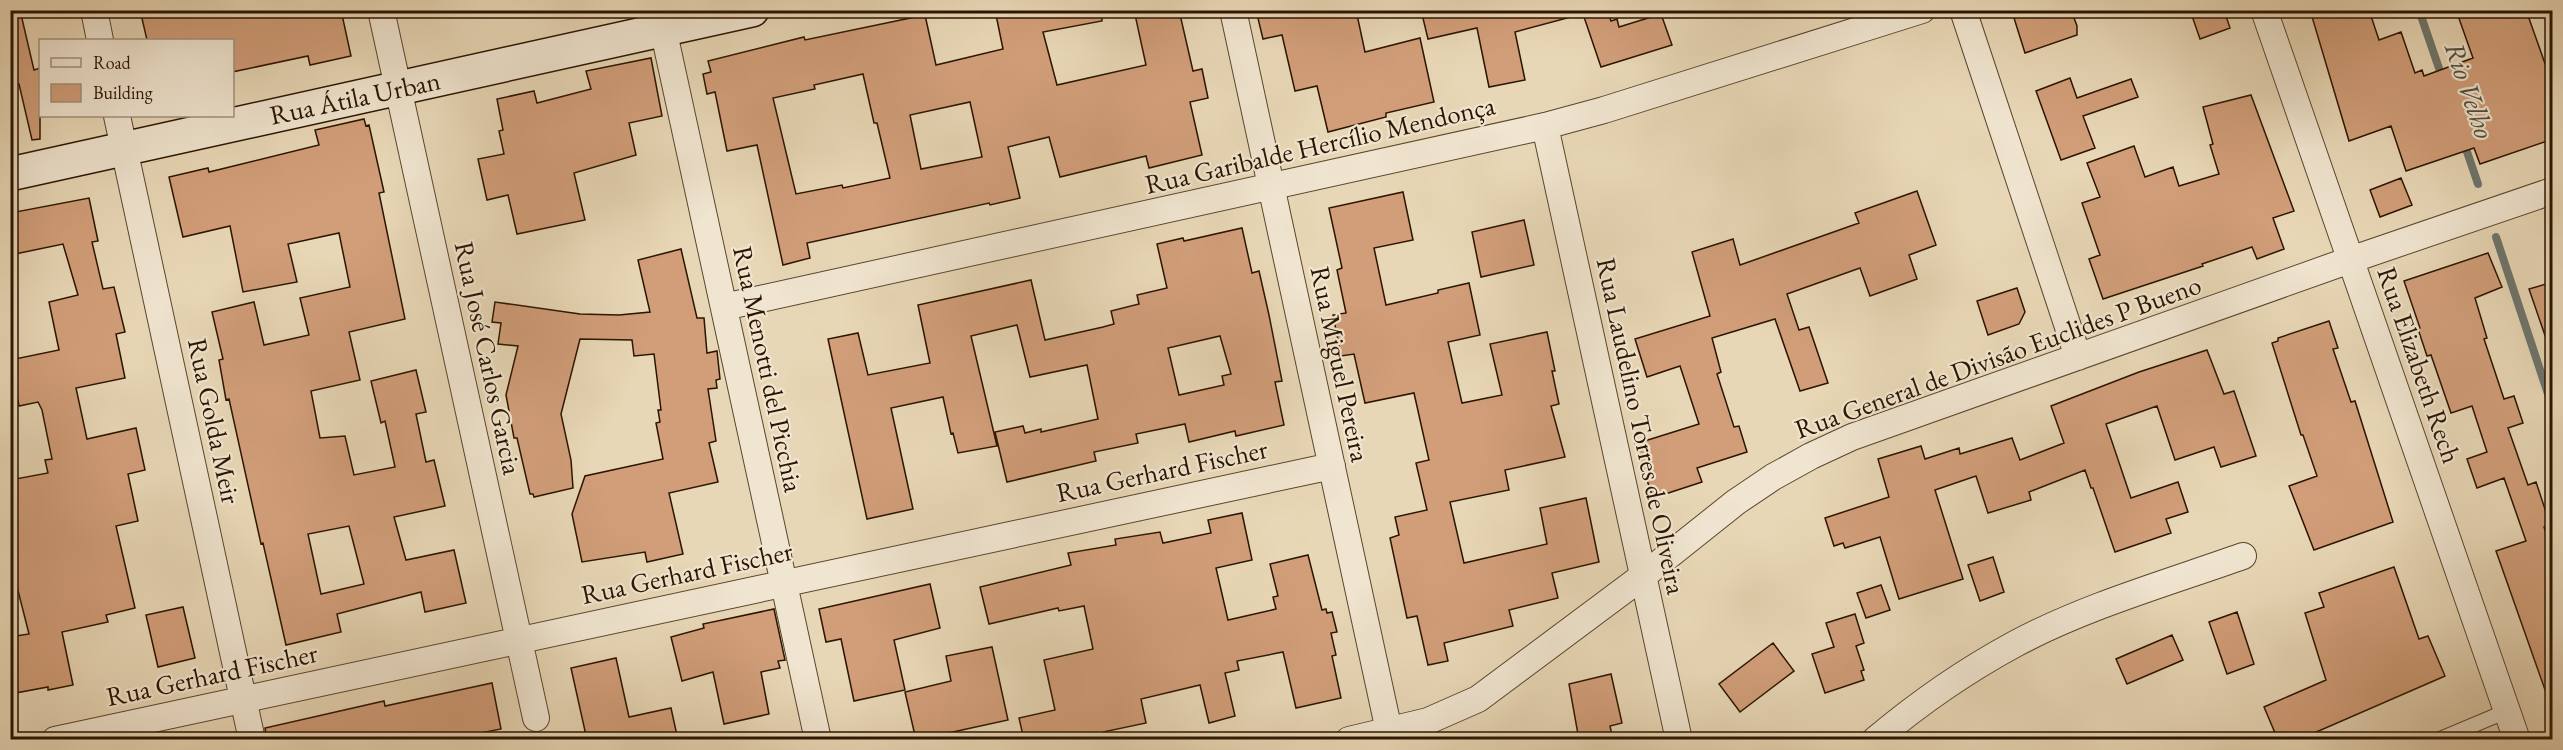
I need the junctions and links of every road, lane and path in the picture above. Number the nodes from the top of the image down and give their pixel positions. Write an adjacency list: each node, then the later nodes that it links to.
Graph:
1 (94, 10): 9 (street)
2 (381, 10): 10 (street, Rua José Carlos Garcia)
3 (752, 10): 8 (street, Rua Átila Urban)
4 (1233, 10): 15 (street, Rua Miguel Pereira)
5 (1922, 10): 12 (street, Rua Garibalde Hercílio Mendonça)
6 (1963, 10): 19 (street)
7 (2264, 10): 17 (street, Rua Elizabeth Rech)
8 (662, 20): 10 (street, Rua Átila Urban); 18 (street, Rua Menotti del Picchia)
9 (100, 39)
10 (398, 89): 13 (street, Rua Átila Urban); 24 (street, Rua José Carlos Garcia)
11 (117, 117): 13 (street, Rua Golda Meir)
12 (1545, 126): 15 (street, Rua Garibalde Hercílio Mendonça); 22 (street, Rua Laudelino Torres de Oliveira)
13 (124, 149): 14 (street, Rua Átila Urban); 25 (street, Rua Golda Meir)
14 (10, 174)
15 (1271, 187): 18 (street, Rua Garibalde Hercílio Mendonça); 20 (street, Rua Miguel Pereira)
16 (2553, 191): 17 (street, Rua General de Divisão Euclides P Bueno)
17 (2350, 260): 19 (street, Rua General de Divisão Euclides P Bueno); 26 (street, Rua Elizabeth Rech)
18 (724, 307): 23 (street, Rua Menotti del Picchia)
19 (2078, 357): 22 (street, Rua General de Divisão Euclides P Bueno)
20 (1332, 466): 23 (street, Rua Gerhard Fischer); 28 (street, Rua Miguel Pereira)
21 (2242, 556): 34 (street)
22 (1643, 576): 28 (street, Rua General de Divisão Euclides P Bueno); 33 (street, Rua Laudelino Torres de Oliveira)
23 (784, 583): 24 (street, Rua Gerhard Fischer); 31 (street, Rua Menotti del Picchia)
24 (519, 640): 25 (street, Rua Gerhard Fischer); 27 (street, Rua José Carlos Garcia)
25 (243, 699): 29 (street, Rua Gerhard Fischer); 30 (street, Rua Golda Meir)
26 (2507, 711): 35 (lane); 36 (street, Rua Elizabeth Rech)
27 (536, 718)
28 (1389, 731): 32 (street, Rua General de Divisão Euclides P Bueno)
29 (55, 740)
30 (252, 740)
31 (818, 740)
32 (1349, 740)
33 (1679, 740)
34 (1875, 740)
35 (2438, 740)
36 (2517, 740)

